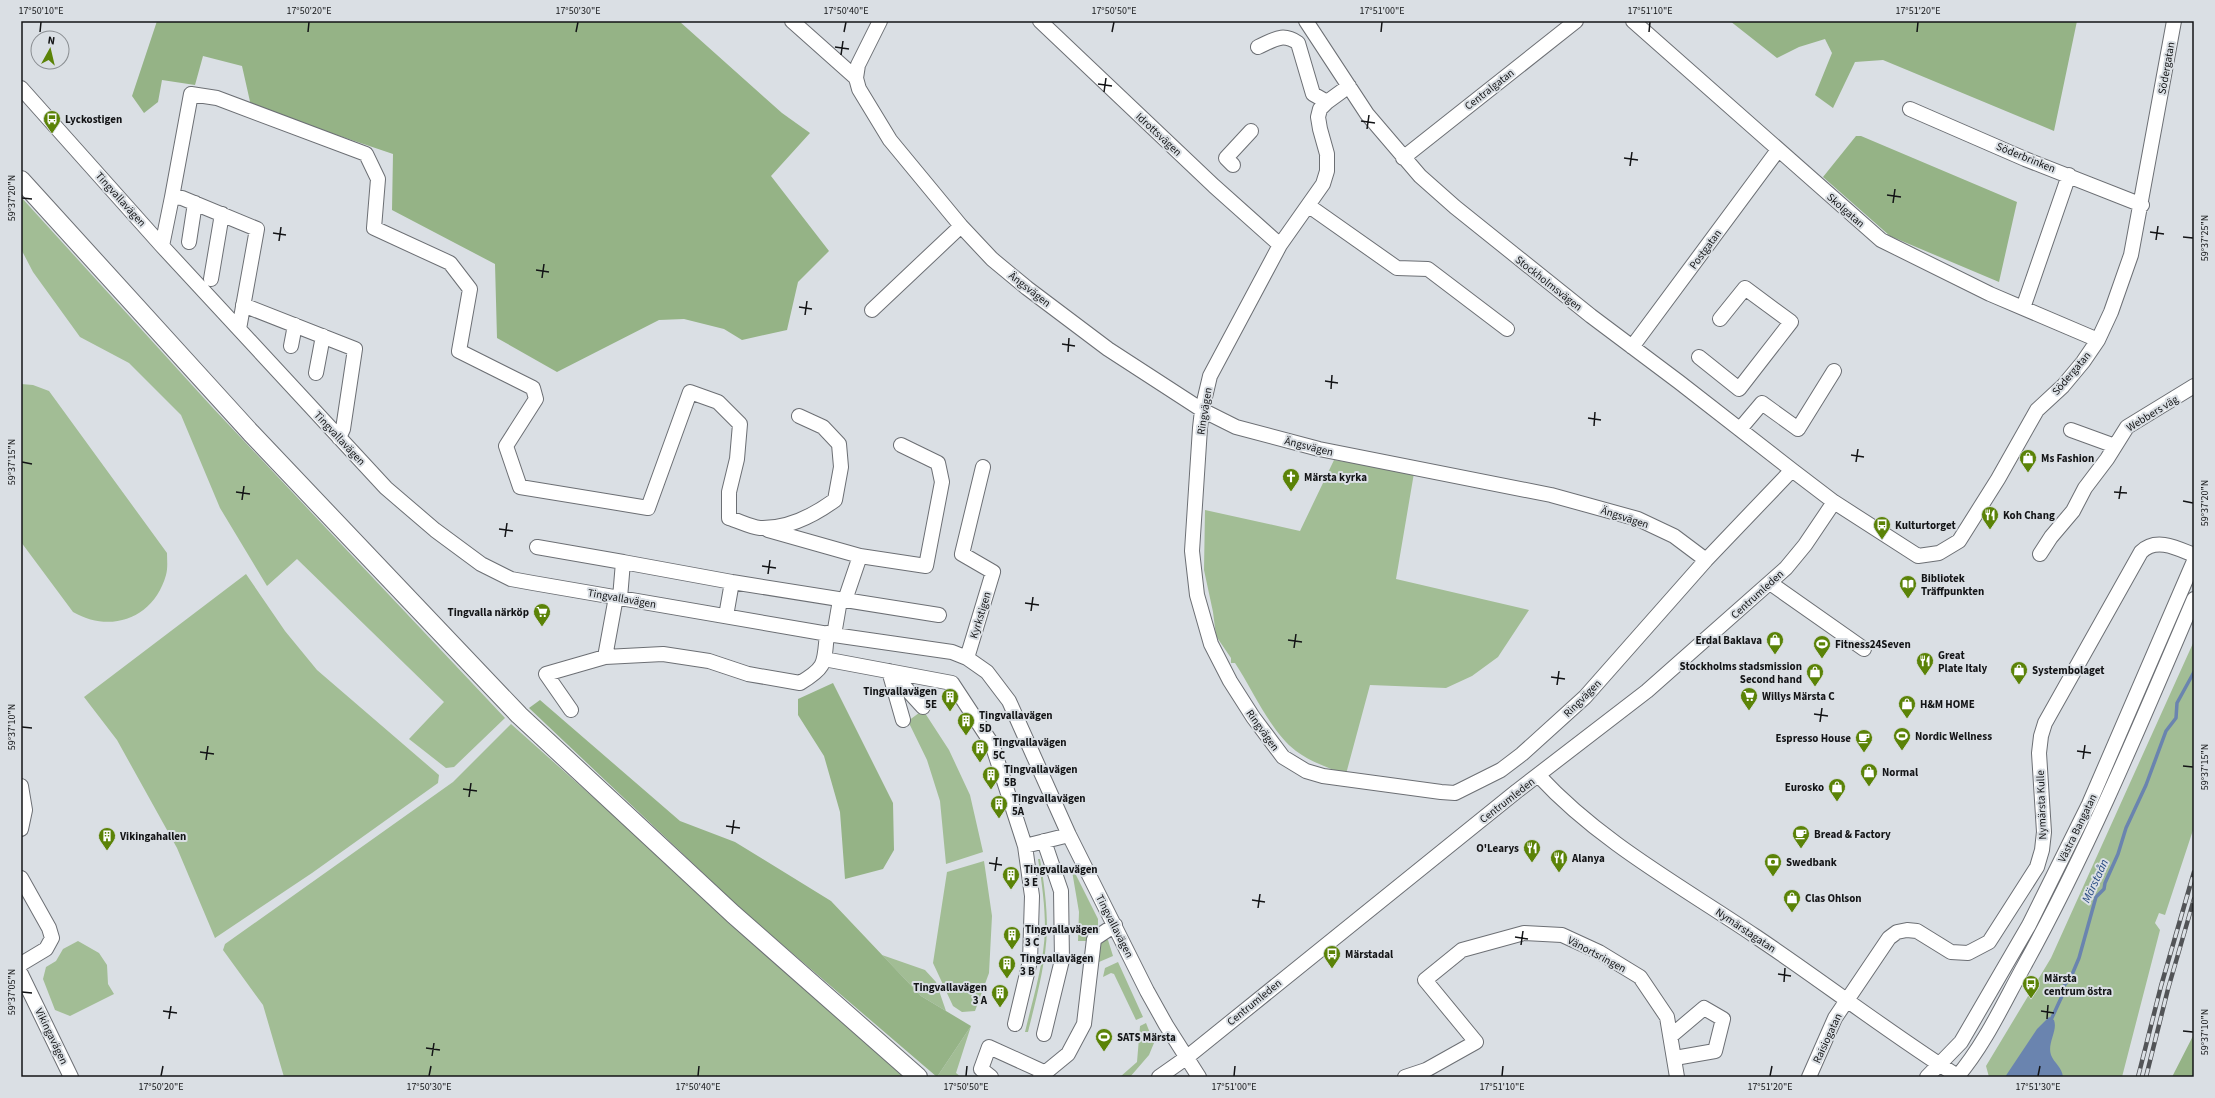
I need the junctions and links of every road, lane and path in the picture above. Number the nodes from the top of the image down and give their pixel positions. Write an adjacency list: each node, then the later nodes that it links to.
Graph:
1 (792, 21): 9 (street)
2 (880, 21): 9 (street)
3 (1040, 21): 27 (street, Idrottsvägen)
4 (1306, 21): 10 (street, Stockholmsvägen)
5 (1575, 21): 16 (street, Centralgatan)
6 (1633, 21): 15 (street, Skolgatan)
7 (2174, 21): 22 (street, Södergatan)
8 (1258, 47): 12 (street)
9 (856, 78): 25 (street, Ängsvägen)
10 (1349, 86): 12 (street, Ringvägen); 16 (street, Stockholmsvägen)
11 (21, 88): 28 (street, Tingvallavägen)
12 (1327, 102): 23 (street, Ringvägen)
13 (1910, 108): 18 (street, Söderbrinken)
14 (1252, 131): 17 (street)
15 (1778, 150): 31 (street, Skolgatan); 40 (street, Postgatan)
16 (1403, 158): 40 (street, Stockholmsvägen)
17 (1233, 164)
18 (2069, 175): 22 (street, Söderbrinken); 31 (street)
19 (21, 180): 98 (main road)
20 (172, 197): 21 (street); 28 (street); 55 (street)
21 (195, 203): 24 (street); 26 (street)
22 (2142, 205): 38 (street, Södergatan)
23 (1309, 206): 27 (street, Ringvägen); 36 (street)
24 (222, 214): 29 (street); 30 (street)
25 (961, 226): 32 (street); 45 (street, Ängsvägen)
26 (189, 242)
27 (1280, 245): 45 (street, Ringvägen)
28 (162, 246): 35 (street, Tingvallavägen)
29 (211, 279)
30 (243, 304): 34 (street); 35 (street)
31 (2023, 308): 38 (street, Skolgatan)
32 (872, 310)
33 (1720, 320): 41 (street)
34 (295, 325): 37 (street); 39 (street)
35 (239, 329): 49 (street, Tingvallavägen)
36 (1507, 329)
37 (323, 336): 43 (street); 49 (street)
38 (2098, 340): 54 (street, Södergatan)
39 (291, 346)
40 (1632, 347): 47 (street, Stockholmsvägen)
41 (1699, 357)
42 (1834, 371): 47 (street)
43 (316, 373)
44 (2194, 386): 51 (street, Webbers väg)
45 (1202, 410): 60 (street, Ängsvägen); 60 (street, Ringvägen)
46 (799, 416): 55 (street)
47 (1740, 429): 53 (street, Stockholmsvägen)
48 (2071, 430): 51 (street)
49 (339, 438): 65 (street, Tingvallavägen)
50 (901, 445): 59 (street)
51 (2115, 446): 57 (street, Webbers väg)
52 (983, 467): 73 (street, Kyrkstigen)
53 (1792, 470): 54 (street, Stockholmsvägen); 60 (street, Ringvägen)
54 (1834, 502): 64 (street, Centrumleden)
55 (759, 528): 59 (street)
56 (537, 547): 62 (street)
57 (2040, 554)
58 (2194, 555): 89 (street, Nymärsta Kulle)
59 (860, 556): 67 (street)
60 (1706, 560)
61 (2194, 561): 95 (street, Västra Bangatan)
62 (623, 562): 63 (street); 65 (street)
63 (732, 582): 67 (street); 69 (street)
64 (1770, 583): 71 (street); 79 (street, Centrumleden)
65 (618, 597): 69 (street, Tingvallavägen); 72 (street)
66 (2194, 599): 106 (street, Västra Bangatan)
67 (842, 600): 68 (street); 70 (street)
68 (939, 615)
69 (726, 616): 70 (street, Tingvallavägen)
70 (831, 634): 73 (street, Tingvallavägen); 74 (street)
71 (1864, 649)
72 (605, 657): 74 (street); 77 (street)
73 (967, 658): 82 (street, Tingvallavägen)
74 (824, 659): 75 (street)
75 (889, 671): 76 (street); 78 (street); 84 (street)
76 (923, 707)
77 (571, 710)
78 (903, 720)
79 (1539, 776): 89 (street, Nymärstagatan); 93 (street, Centrumleden)
80 (21, 786): 81 (street)
81 (21, 829)
82 (1069, 835): 83 (street); 86 (street, Tingvallavägen)
83 (1044, 841): 84 (street); 91 (street)
84 (1025, 846): 90 (street)
85 (21, 878): 87 (street)
86 (1114, 925): 93 (street, Tingvallavägen); 96 (street)
87 (21, 964)
88 (21, 974): 97 (street, Vikingavägen)
89 (1847, 1000): 95 (street, Nymärstagatan); 104 (street, Raisiogatan)
90 (1015, 1024)
91 (1044, 1034)
92 (1671, 1036): 94 (street, Vänortsringen); 94 (street); 102 (street, Vänortsringen)
93 (1186, 1058): 100 (street, Centrumleden); 101 (street, Tingvallavägen)
94 (1675, 1058): 103 (street, Vänortsringen)
95 (1940, 1065): 105 (street, Västra Bangatan); 106 (street, Nymärstagatan)
96 (1042, 1074): 99 (street)
97 (71, 1077)
98 (918, 1077)
99 (991, 1077)
100 (1159, 1077)
101 (1199, 1077)
102 (1405, 1077)
103 (1677, 1077)
104 (1809, 1077)
105 (1927, 1077)
106 (1958, 1077)

